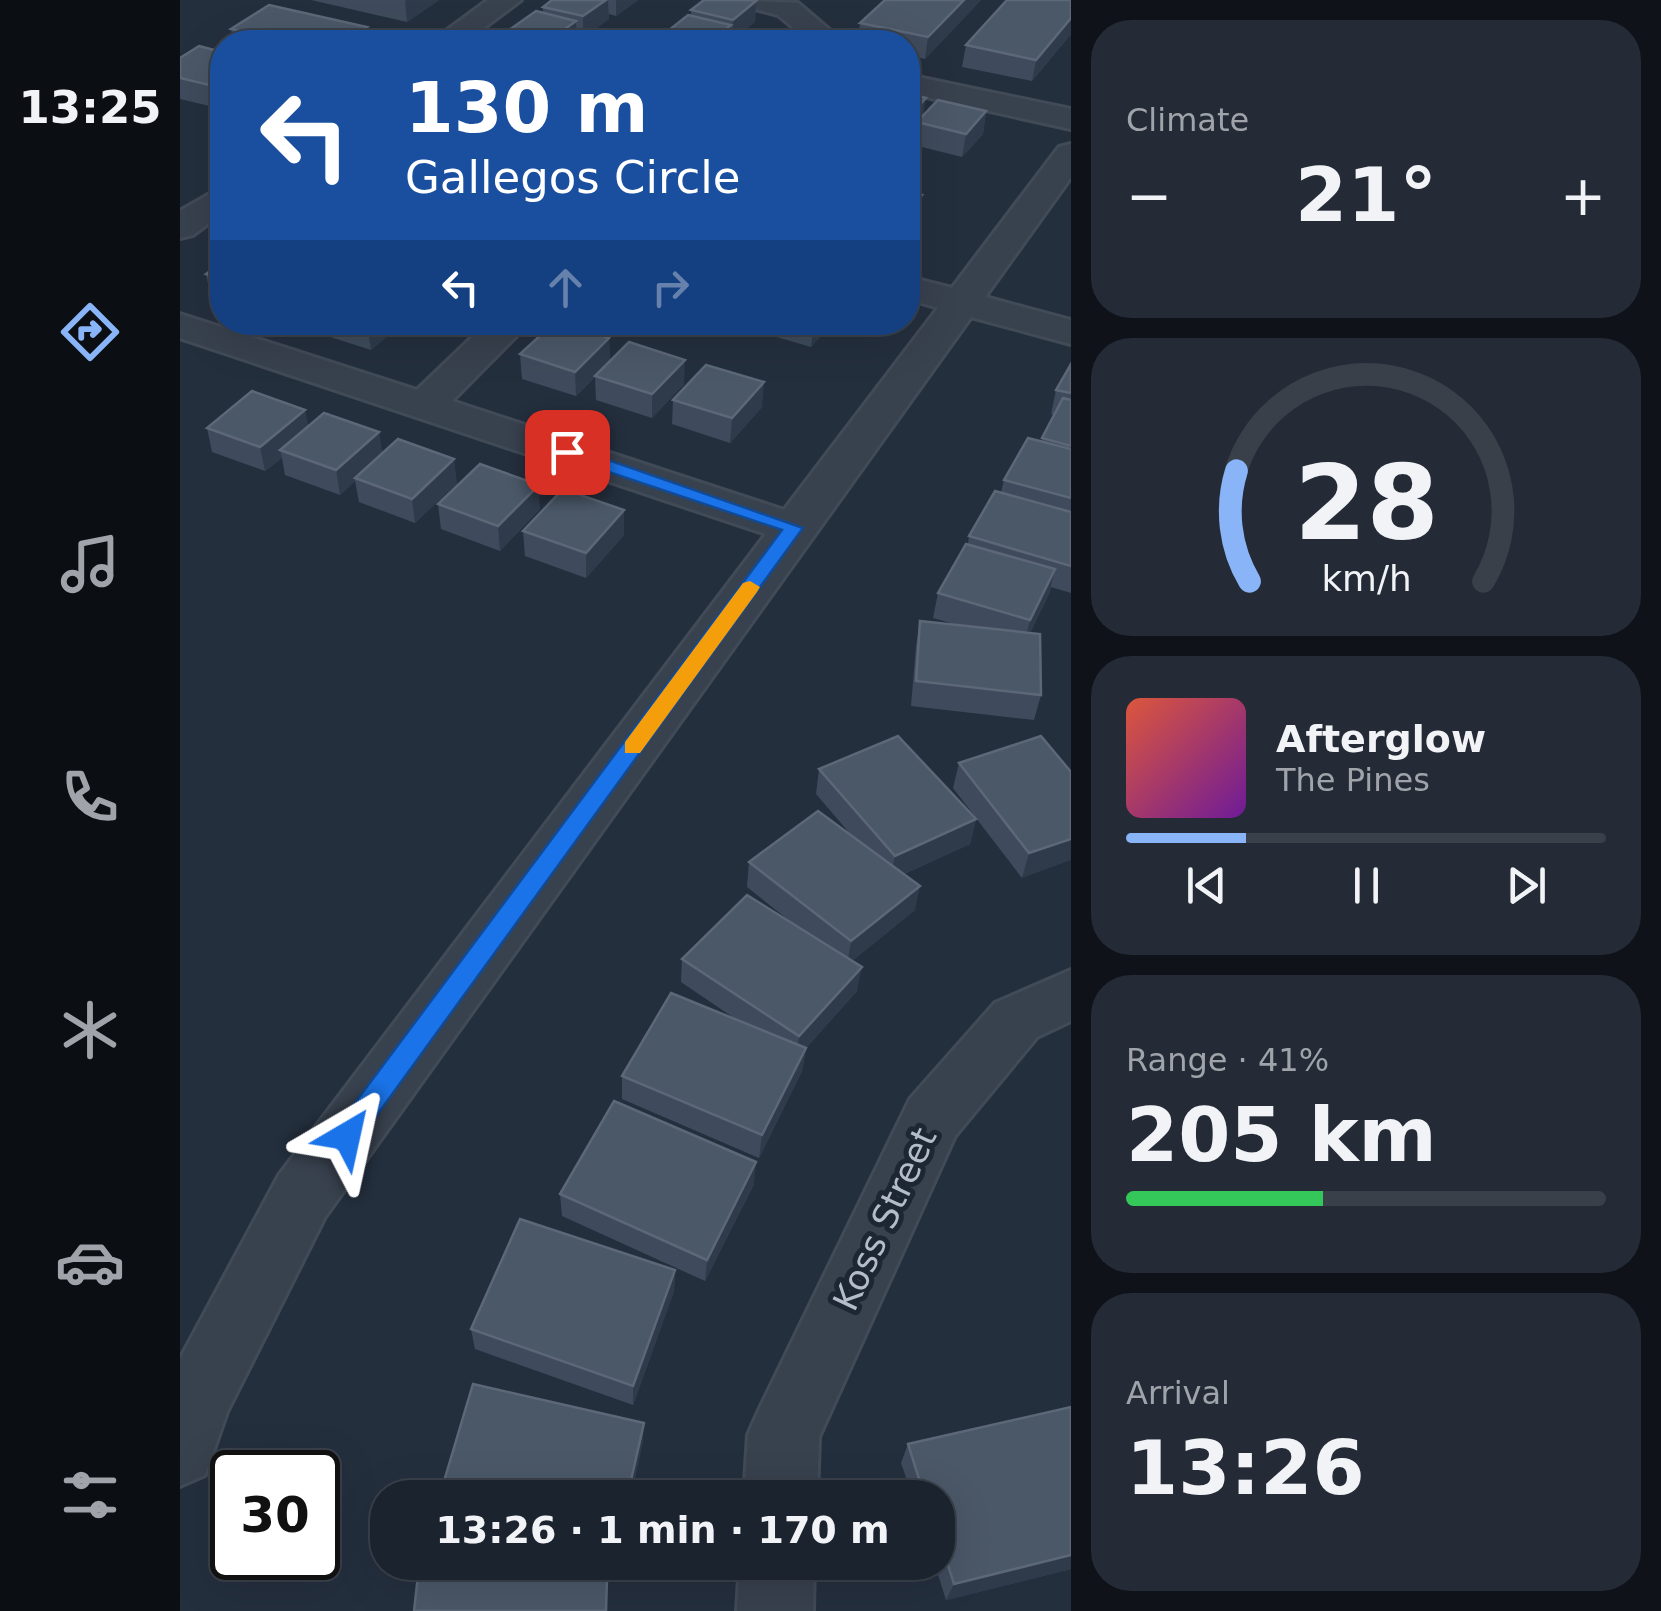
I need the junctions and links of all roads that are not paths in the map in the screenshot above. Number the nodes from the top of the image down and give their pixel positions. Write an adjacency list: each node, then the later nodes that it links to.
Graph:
1 (507, 0): 3 (street)
2 (754, 0): 4 (street)
3 (463, 30)
4 (815, 30)
5 (920, 87): 6 (street)
6 (1071, 119)
7 (1071, 154): 11 (street)
8 (210, 206): 9 (street)
9 (180, 227)
10 (920, 291): 11 (street)
11 (961, 302): 13 (street); 18 (street)
12 (180, 325): 14 (street)
13 (1071, 332)
14 (210, 335)
15 (211, 335): 17 (street)
16 (498, 335): 17 (street)
17 (425, 405): 18 (street)
18 (794, 528): 20 (street)
19 (1071, 994): 21 (street, Koss Street)
20 (180, 1450)
21 (781, 1480)
22 (776, 1580): 23 (street)
23 (775, 1611)

